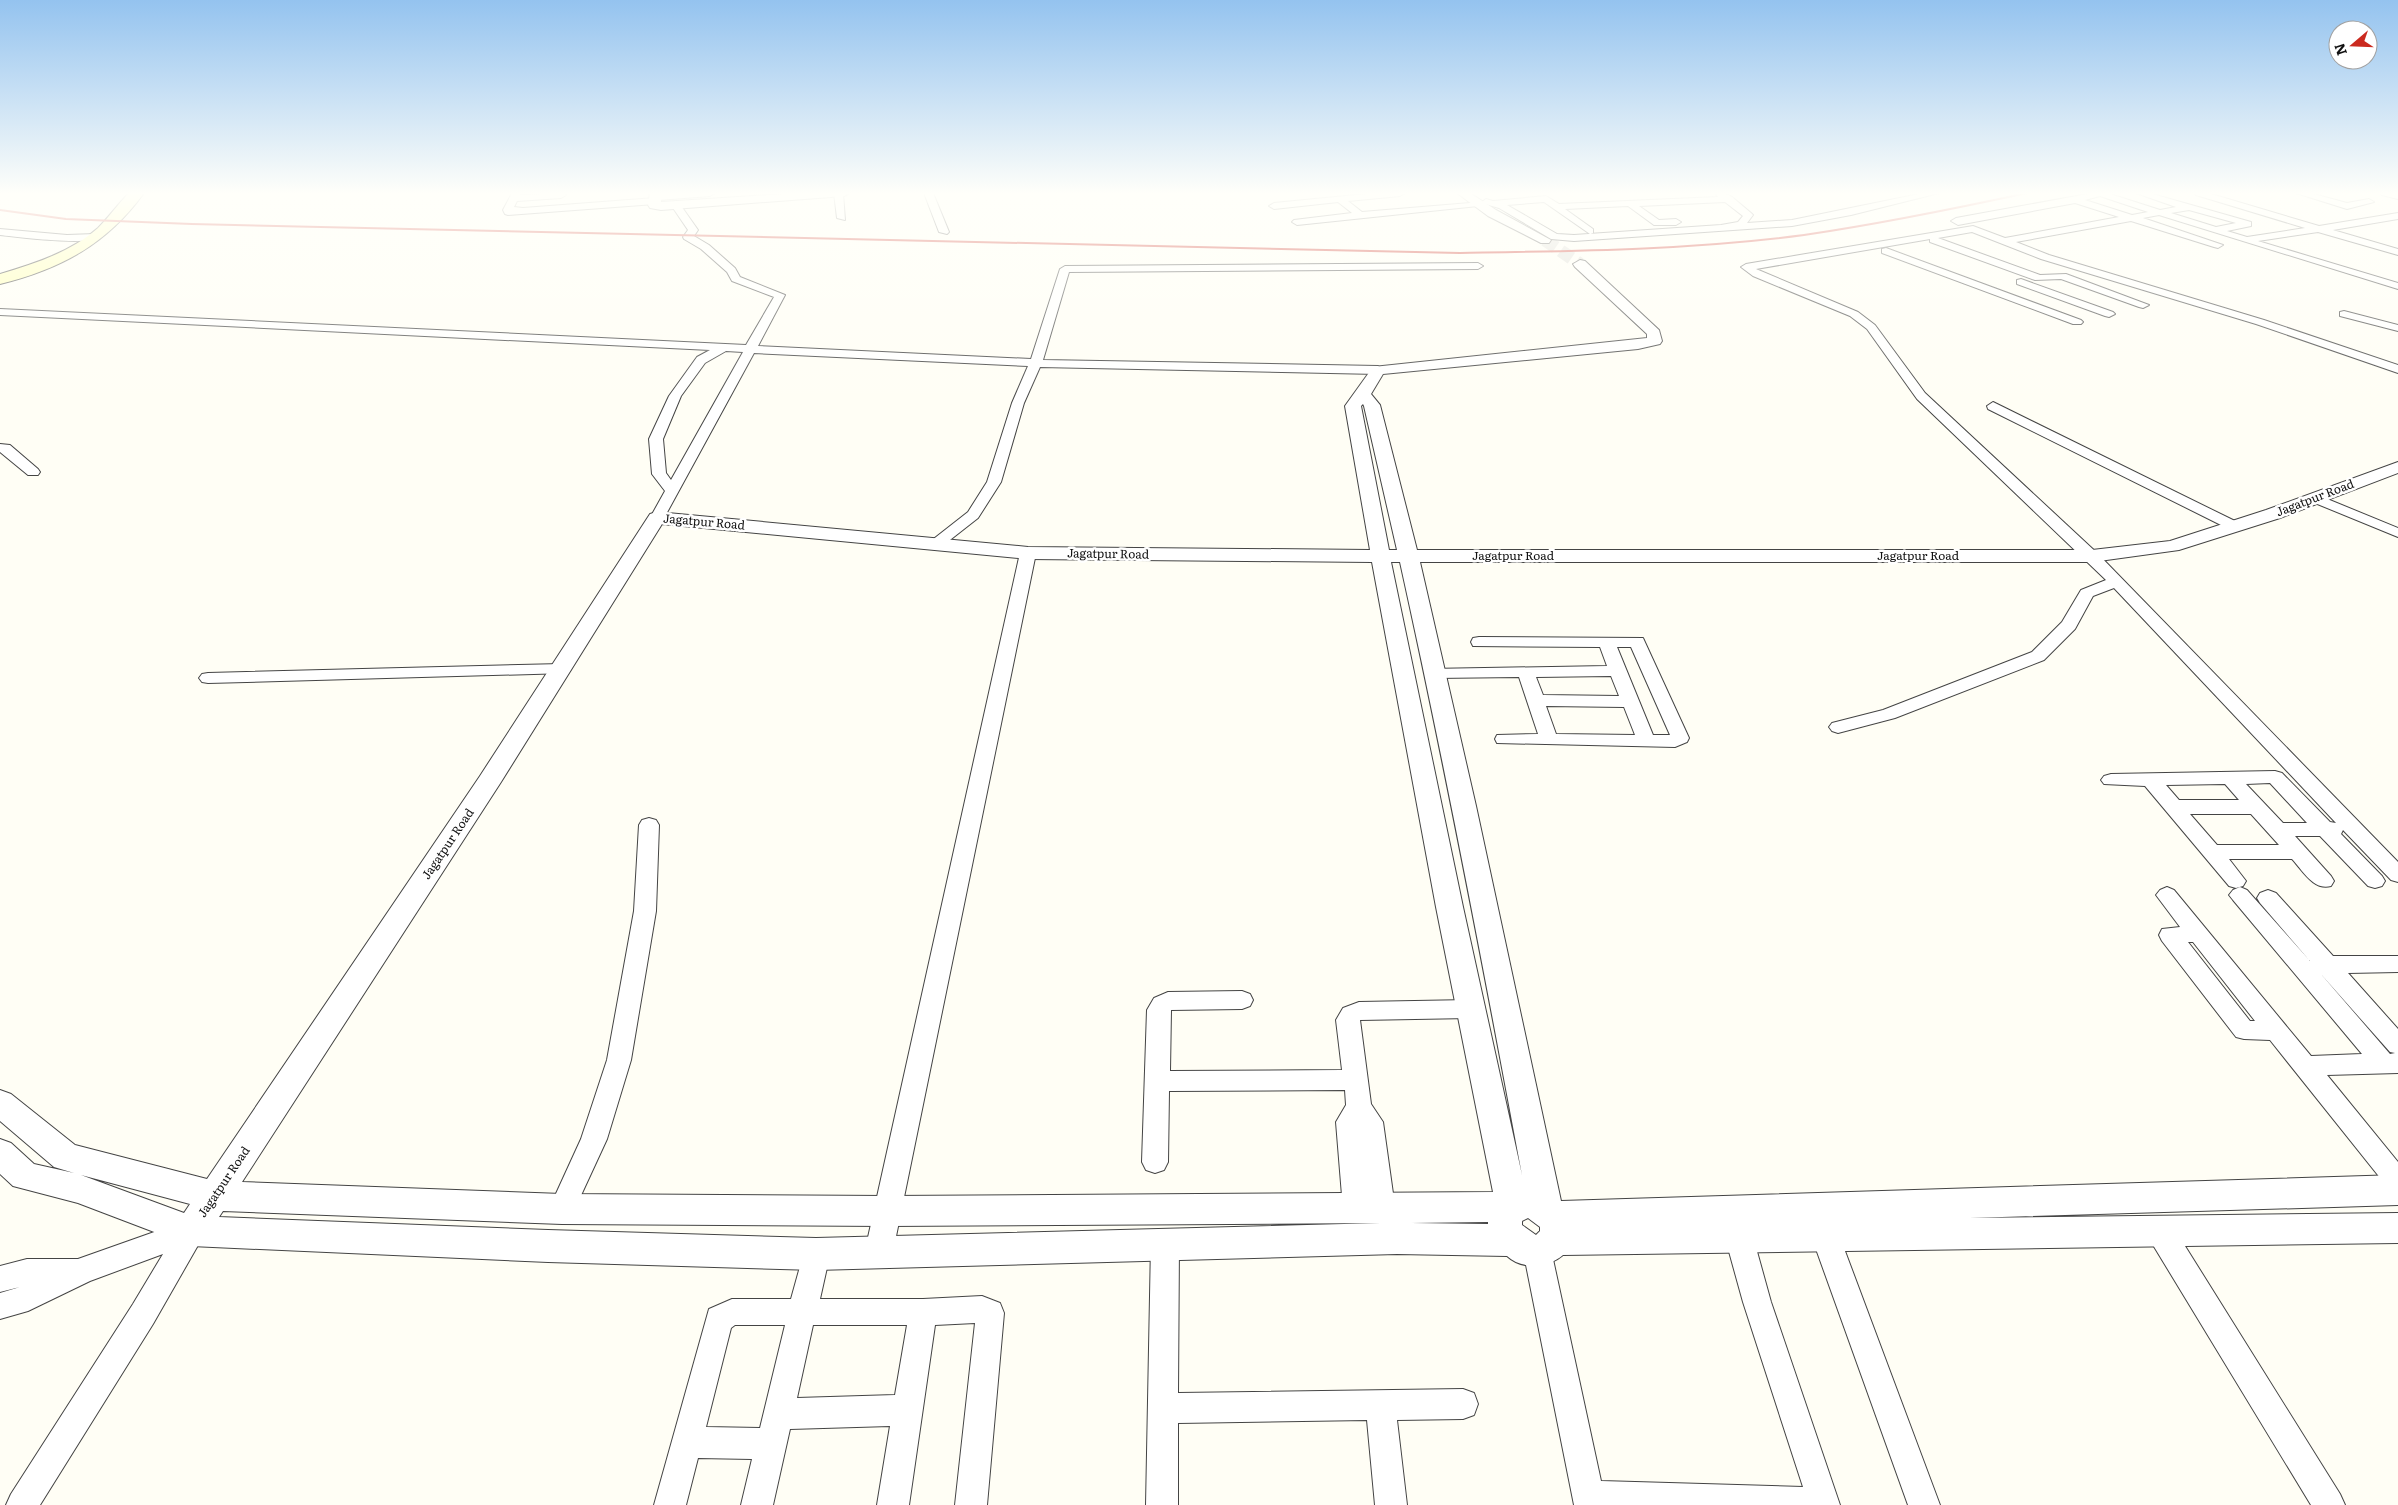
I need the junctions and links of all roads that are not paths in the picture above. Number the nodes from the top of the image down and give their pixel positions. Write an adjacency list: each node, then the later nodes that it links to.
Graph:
1 (48, 263): 16 (main road)
2 (722, 263): 38 (street)
3 (1769, 263): 56 (street)
4 (1918, 263): 17 (street)
5 (1945, 263): 15 (street)
6 (1971, 263): 14 (street)
7 (1999, 263): 13 (street)
8 (2019, 263): 13 (street)
9 (2064, 263): 19 (street)
10 (2323, 263): 20 (street)
11 (1580, 264): 41 (street)
12 (1478, 266): 39 (street)
13 (2007, 266): 14 (street); 21 (street)
14 (1990, 270): 23 (street)
15 (1974, 274): 17 (street); 24 (street)
16 (0, 278)
17 (1957, 278): 18 (street); 26 (street)
18 (1940, 281)
19 (2127, 282): 21 (street); 40 (street)
20 (2398, 286)
21 (2098, 289): 22 (street); 25 (street)
22 (2083, 294): 23 (street); 27 (street)
23 (2065, 298): 24 (street); 31 (street)
24 (2051, 302): 26 (street); 33 (street)
25 (2143, 305)
26 (2034, 306): 28 (street); 34 (street)
27 (2125, 308)
28 (2018, 311)
29 (0, 312): 30 (street)
30 (17, 314): 35 (street); 37 (street)
31 (2109, 314)
32 (2344, 314): 36 (street)
33 (2092, 317)
34 (2077, 322)
35 (0, 326)
36 (2398, 328)
37 (722, 349): 38 (street); 47 (street)
38 (750, 350): 39 (street); 47 (street)
39 (1036, 363): 41 (street); 52 (street)
40 (2398, 369)
41 (1378, 370): 44 (street)
42 (1993, 406): 50 (street)
43 (0, 448): 46 (street)
44 (1372, 451): 54 (street); 55 (street)
45 (2398, 467): 48 (street, Jagatpur Road)
46 (33, 472)
47 (672, 490): 49 (street)
48 (2316, 498): 50 (street, Jagatpur Road); 51 (street)
49 (657, 518): 52 (street, Jagatpur Road); 60 (street, Jagatpur Road)
50 (2234, 526): 56 (street, Jagatpur Road)
51 (2398, 533)
52 (936, 544): 53 (street, Jagatpur Road)
53 (1028, 553): 54 (street, Jagatpur Road); 107 (street)
54 (1380, 556): 55 (street, Jagatpur Road); 91 (street)
55 (1410, 556): 56 (street, Jagatpur Road); 63 (street)
56 (2092, 556): 57 (street)
57 (2116, 581): 67 (street); 78 (street)
58 (1479, 642): 59 (street)
59 (1606, 642): 61 (street); 70 (street)
60 (562, 669): 64 (street); 102 (street, Jagatpur Road)
61 (1618, 671): 62 (street); 66 (street)
62 (1526, 672): 63 (street); 65 (street)
63 (1435, 673): 110 (street)
64 (208, 678)
65 (1536, 700): 66 (street); 69 (street)
66 (1630, 702): 70 (street)
67 (1838, 727)
68 (1504, 739): 69 (street)
69 (1549, 740): 70 (street)
70 (1646, 740)
71 (2228, 777): 72 (street); 74 (street); 77 (street)
72 (2150, 779): 73 (street); 75 (street)
73 (2111, 780)
74 (2256, 807): 75 (street); 79 (street)
75 (2174, 808): 80 (street)
76 (649, 825): 106 (street)
77 (2326, 829): 78 (street); 79 (street); 84 (street)
78 (2353, 829): 82 (street)
79 (2278, 830): 81 (street)
80 (2211, 852): 81 (street); 88 (street)
81 (2298, 852): 83 (street)
82 (2398, 875)
83 (2324, 881)
84 (2375, 881)
85 (2167, 895): 93 (street)
86 (2268, 898): 89 (street)
87 (2398, 964): 89 (street)
88 (2300, 965): 89 (street); 92 (street)
89 (2328, 966): 92 (street)
90 (1242, 1000): 95 (street)
91 (1470, 1009): 94 (street); 104 (street)
92 (2393, 1057): 93 (street)
93 (2305, 1066): 100 (street)
94 (1355, 1080): 95 (street); 97 (street)
95 (1156, 1081): 98 (street)
96 (0, 1103): 102 (street)
97 (1359, 1107): 105 (street)
98 (1155, 1162)
99 (6, 1167): 109 (street)
100 (2398, 1181)
101 (2398, 1190): 103 (street)
102 (214, 1196): 106 (street); 109 (street, Jagatpur Road)
103 (2142, 1199): 110 (street); 111 (street)
104 (1513, 1207): 105 (street); 110 (street)
105 (1369, 1208): 107 (street)
106 (562, 1210): 107 (street)
107 (887, 1212): 115 (street)
108 (2398, 1228): 111 (street)
109 (191, 1231): 116 (street); 117 (street); 131 (street)
110 (1541, 1231): 113 (street); 114 (street); 129 (street)
111 (2160, 1231): 112 (street); 139 (street)
112 (1825, 1235): 113 (street); 138 (street)
113 (1739, 1236): 130 (street)
114 (1165, 1244): 115 (street); 124 (street)
115 (879, 1251): 116 (street)
116 (816, 1254): 120 (street)
117 (81, 1271): 118 (street); 119 (street)
118 (0, 1279)
119 (0, 1306)
120 (802, 1311): 121 (street); 126 (street); 127 (street)
121 (923, 1312): 125 (street); 135 (street)
122 (1463, 1404): 123 (street)
123 (1380, 1405): 124 (street); 137 (street)
124 (1164, 1408): 136 (street)
125 (908, 1410): 126 (street); 134 (street)
126 (778, 1414): 128 (street)
127 (686, 1442): 128 (street); 132 (street)
128 (771, 1444): 133 (street)
129 (1589, 1500): 130 (street)
130 (1824, 1504)
131 (22, 1505)
132 (670, 1505)
133 (757, 1505)
134 (893, 1505)
135 (971, 1505)
136 (1162, 1505)
137 (1391, 1505)
138 (1924, 1505)
139 (2329, 1505)

